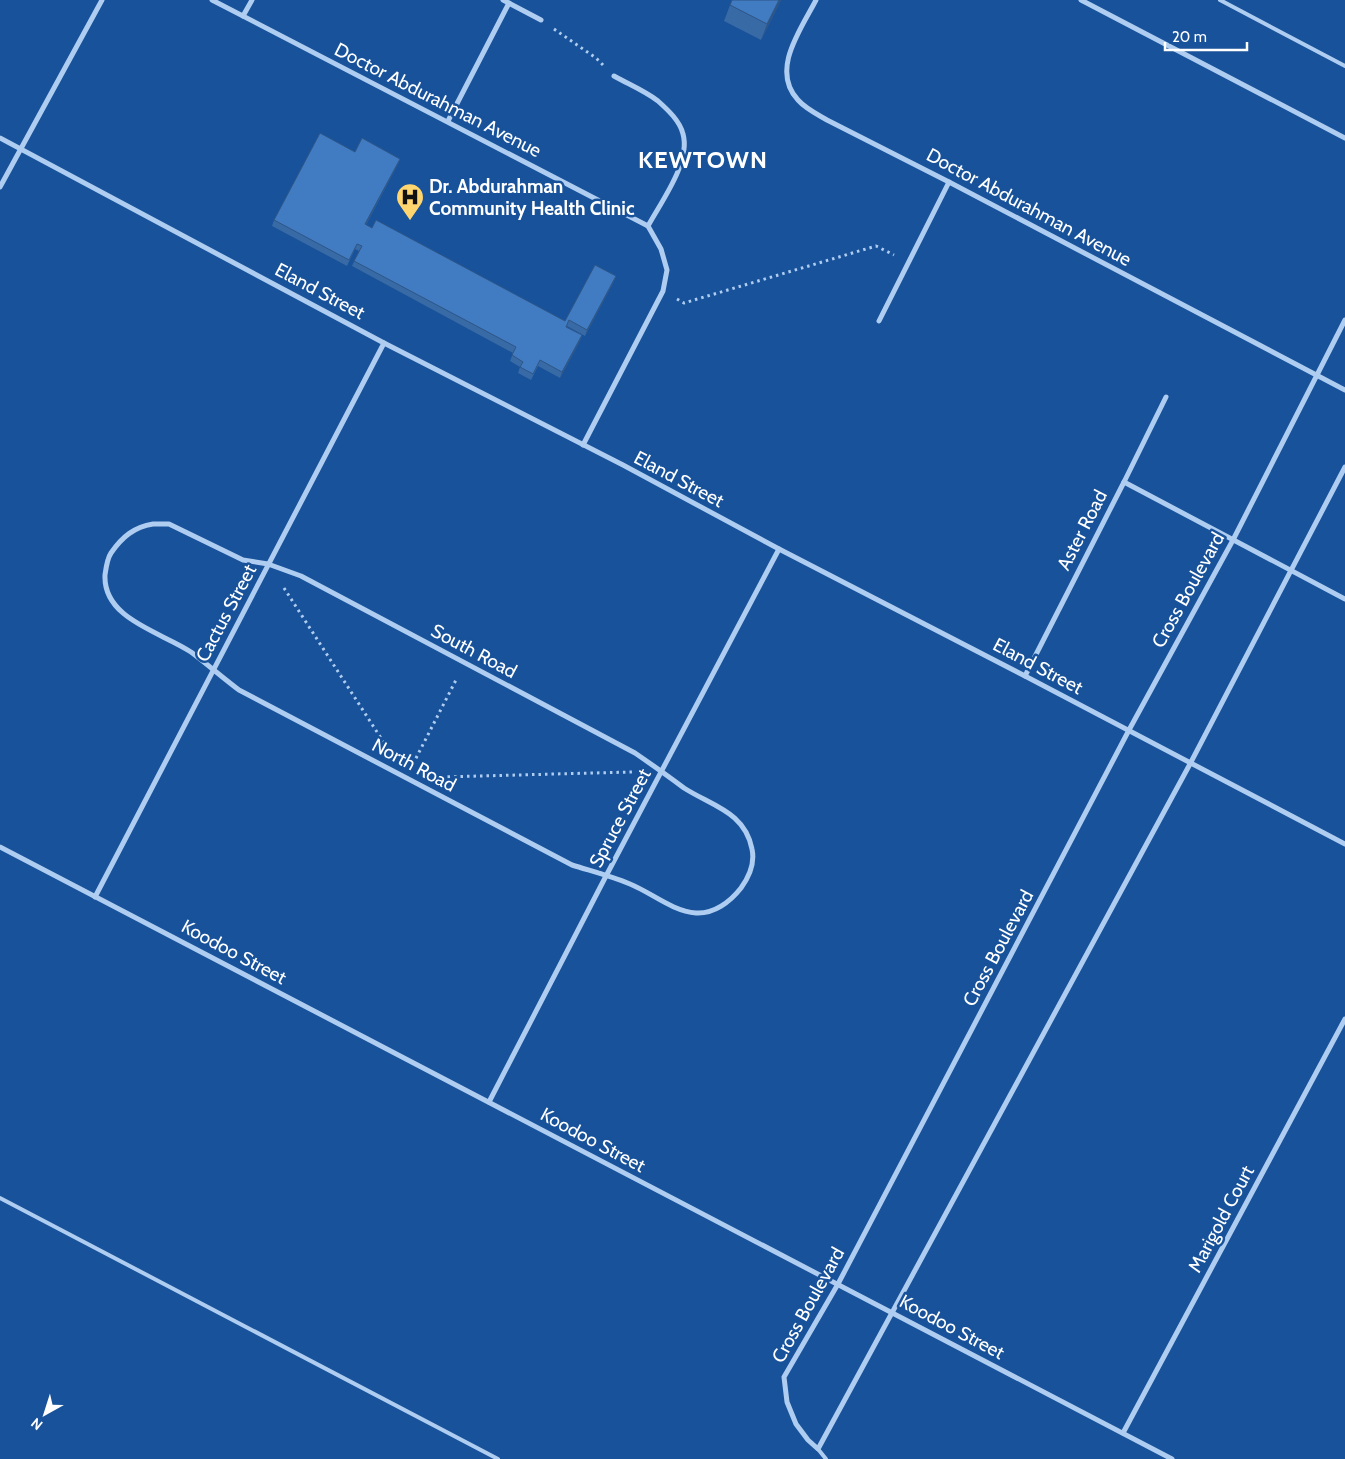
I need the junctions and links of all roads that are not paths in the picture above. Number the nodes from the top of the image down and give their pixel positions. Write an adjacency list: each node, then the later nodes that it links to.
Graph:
1 (102, 0): 16 (street)
2 (212, 0): 9 (street, Doctor Abdurahman Avenue)
3 (252, 0): 9 (street)
4 (502, 0): 8 (street)
5 (816, 0): 17 (street, Doctor Abdurahman Avenue)
6 (1082, 0): 15 (street)
7 (1220, 0): 11 (lane)
8 (509, 3): 10 (street); 13 (street)
9 (243, 16): 13 (street, Doctor Abdurahman Avenue)
10 (541, 20)
11 (1345, 66)
12 (614, 76): 19 (street)
13 (448, 121): 19 (street, Doctor Abdurahman Avenue)
14 (0, 138): 16 (street, Eland Street)
15 (1345, 138)
16 (21, 148): 18 (street); 22 (street, Eland Street)
17 (949, 182): 21 (street); 23 (street, Doctor Abdurahman Avenue)
18 (0, 187)
19 (648, 226): 26 (street)
20 (1345, 320): 23 (street, Cross Boulevard)
21 (879, 321)
22 (384, 343): 26 (street, Eland Street); 31 (street, Cactus Street)
23 (1317, 375): 24 (street, Doctor Abdurahman Avenue); 29 (street, Cross Boulevard)
24 (1345, 390)
25 (1166, 396): 28 (street)
26 (583, 445): 30 (street, Eland Street)
27 (1345, 467): 32 (street)
28 (1124, 482): 29 (street, Aster Road); 35 (street, Aster Road)
29 (1233, 540): 32 (street, Aster Road); 36 (street, Cross Boulevard)
30 (779, 549): 35 (street, Eland Street); 38 (street, Spruce Street)
31 (268, 564): 34 (street, Cactus Street); 34 (street, South Road); 38 (street, South Road)
32 (1291, 571): 33 (street); 37 (street)
33 (1345, 599)
34 (213, 670): 41 (street, North Road); 42 (street, Cactus Street)
35 (1025, 676): 36 (street, Eland Street)
36 (1129, 730): 37 (street, Eland Street); 46 (street, Cross Boulevard)
37 (1190, 764): 39 (street, Eland Street); 47 (street)
38 (662, 772): 41 (street, Spruce Street); 41 (street, South Road)
39 (1345, 844)
40 (0, 847): 42 (street, Koodoo Street)
41 (606, 876): 44 (street, Spruce Street)
42 (94, 897): 44 (street, Koodoo Street)
43 (1345, 1019): 48 (street, Marigold Court)
44 (489, 1102): 46 (street, Koodoo Street)
45 (0, 1198): 50 (lane)
46 (838, 1284): 47 (street, Koodoo Street); 49 (street, Cross Boulevard)
47 (892, 1312): 48 (street, Koodoo Street); 49 (street)
48 (1123, 1433): 52 (street, Koodoo Street)
49 (818, 1450): 51 (lane)
50 (498, 1459)
51 (826, 1459)
52 (1172, 1459)

